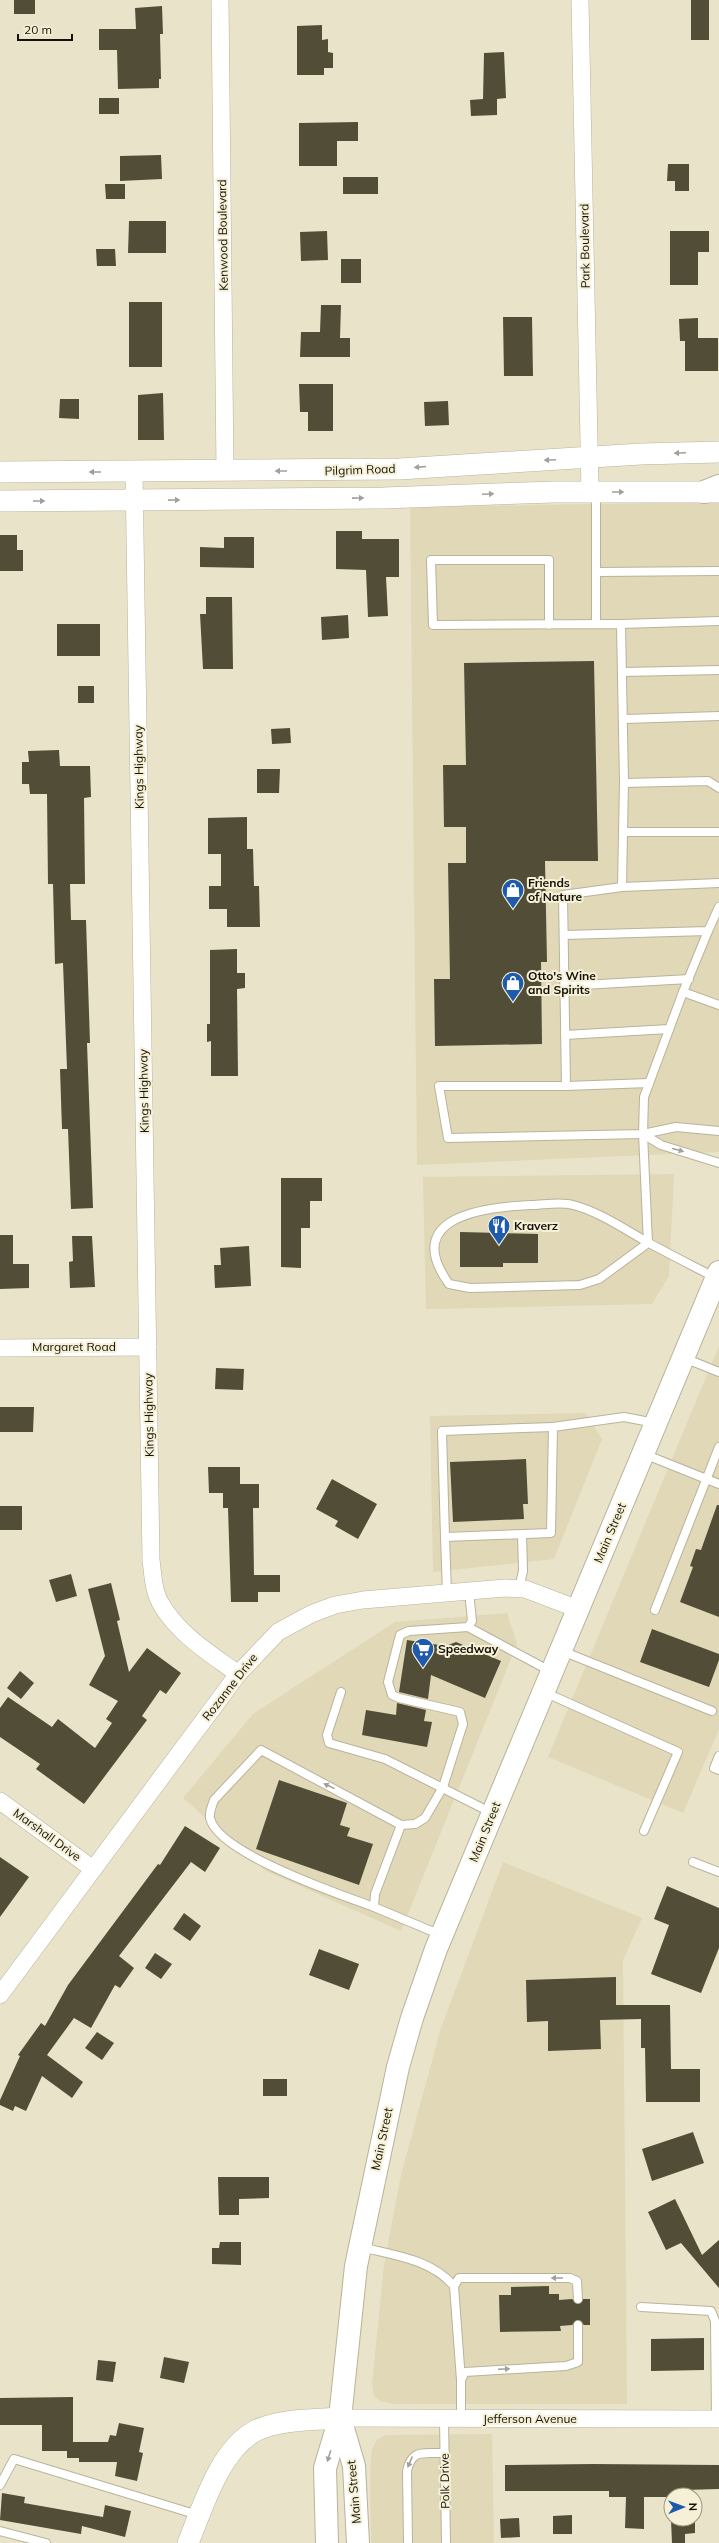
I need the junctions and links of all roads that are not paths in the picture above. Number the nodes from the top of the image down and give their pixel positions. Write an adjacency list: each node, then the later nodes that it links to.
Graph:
1 (220, 0): 5 (street, Kenwood Boulevard)
2 (580, 0): 4 (street, Park Boulevard)
3 (719, 452): 4 (street, Pilgrim Road, one-way to 4)
4 (589, 459): 6 (street, Pilgrim Road, one-way to 6); 10 (street, Park Boulevard)
5 (225, 471): 6 (street, Pilgrim Road, one-way to 5); 8 (street, Pilgrim Road)
6 (320, 471): 11 (street)
7 (0, 472): 8 (street, Pilgrim Road, one-way to 7)
8 (134, 472): 13 (street, Kings Highway)
9 (714, 490): 10 (street, one-way to 9)
10 (593, 492): 11 (street, one-way to 10); 15 (lane)
11 (320, 499): 13 (street, one-way to 11)
12 (0, 501): 13 (street, one-way to 13)
13 (135, 501): 46 (street, Kings Highway)
14 (719, 571): 15 (lane)
15 (596, 572): 17 (lane)
16 (719, 621): 18 (lane)
17 (596, 624): 18 (lane); 19 (lane)
18 (621, 624): 21 (lane)
19 (549, 625): 19 (lane)
20 (719, 670): 21 (lane)
21 (623, 672): 23 (lane)
22 (719, 716): 23 (lane)
23 (624, 719): 24 (lane)
24 (624, 783): 25 (lane); 26 (lane)
25 (719, 788)
26 (623, 832): 27 (lane); 29 (lane)
27 (719, 832)
28 (719, 883): 29 (lane)
29 (622, 887): 32 (lane)
30 (719, 907): 31 (lane)
31 (708, 931): 32 (lane); 33 (lane)
32 (564, 935): 34 (lane)
33 (689, 979): 34 (lane); 35 (lane)
34 (565, 986): 38 (lane)
35 (683, 992): 36 (lane); 37 (lane)
36 (719, 1005)
37 (669, 1030): 38 (lane); 39 (lane)
38 (565, 1035): 40 (lane)
39 (649, 1083): 40 (lane); 42 (lane)
40 (566, 1086): 42 (lane)
41 (719, 1131): 42 (lane)
42 (643, 1134): 43 (lane, one-way to 43); 44 (lane)
43 (719, 1163)
44 (648, 1243): 44 (lane); 45 (lane)
45 (718, 1275): 48 (main road, Main Street)
46 (148, 1347): 47 (street, Margaret Road); 66 (street, Kings Highway)
47 (0, 1348)
48 (683, 1358): 49 (lane); 50 (main road, Main Street)
49 (719, 1372)
50 (656, 1423): 51 (lane); 53 (main road, Main Street)
51 (553, 1427): 56 (lane); 57 (lane)
52 (719, 1447): 54 (lane)
53 (643, 1453): 54 (lane); 61 (main road, Main Street)
54 (705, 1479): 55 (lane); 62 (lane)
55 (719, 1484)
56 (522, 1534): 57 (lane); 58 (lane)
57 (445, 1537): 60 (lane)
58 (519, 1588): 59 (street, Rozanne Drive); 61 (street, Rozanne Drive)
59 (469, 1591): 60 (street, Rozanne Drive); 63 (lane)
60 (447, 1593): 66 (street, Rozanne Drive)
61 (578, 1609): 64 (main road, Main Street)
62 (655, 1610)
63 (468, 1627): 65 (lane); 72 (lane)
64 (561, 1650): 65 (main road, Main Street); 69 (lane)
65 (552, 1671): 68 (main road, Main Street)
66 (238, 1674): 78 (street, Rozanne Drive)
67 (342, 1692): 72 (lane)
68 (543, 1692): 74 (main road, Main Street); 76 (lane)
69 (712, 1710)
70 (719, 1756): 71 (lane)
71 (719, 1770)
72 (443, 1787): 74 (lane); 75 (lane)
73 (0, 1801): 78 (street, Marshall Drive)
74 (492, 1813): 81 (main road, Main Street)
75 (401, 1825): 80 (lane); 80 (lane, one-way to 80)
76 (644, 1831)
77 (693, 1862): 79 (lane)
78 (94, 1869): 82 (street, Rozanne Drive)
79 (719, 1872)
80 (374, 1907): 81 (lane)
81 (442, 1935): 83 (main road, Main Street)
82 (0, 1995)
83 (360, 2247): 84 (lane); 89 (main road, Main Street)
84 (454, 2286): 85 (lane, one-way to 84); 88 (lane, Polk Drive)
85 (578, 2299)
86 (641, 2307): 91 (lane)
87 (578, 2325): 88 (lane, one-way to 87)
88 (463, 2376): 90 (lane, Polk Drive)
89 (340, 2418): 90 (street, Jefferson Avenue); 94 (street); 98 (main road, Main Street, one-way to 98); 99 (main road, Main Street)
90 (453, 2419): 91 (street, Jefferson Avenue); 92 (lane, Polk Drive)
91 (717, 2419)
92 (445, 2453): 100 (lane, one-way to 100); 101 (lane, Polk Drive)
93 (0, 2485): 94 (lane)
94 (200, 2516): 97 (street)
95 (0, 2531): 96 (lane)
96 (46, 2543)
97 (188, 2543)
98 (327, 2543)
99 (358, 2543)
100 (408, 2543)
101 (446, 2543)

